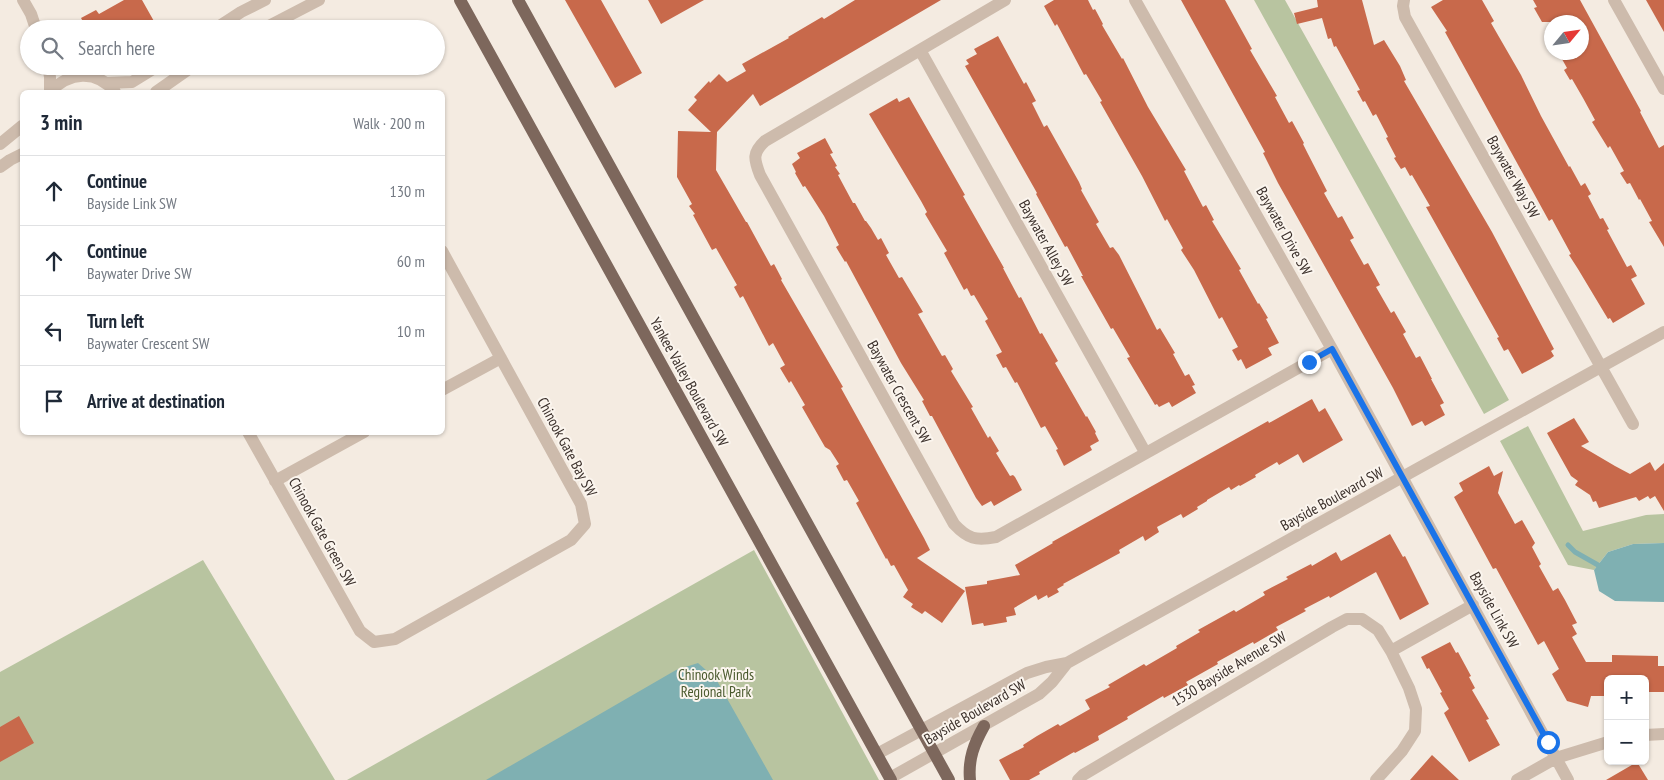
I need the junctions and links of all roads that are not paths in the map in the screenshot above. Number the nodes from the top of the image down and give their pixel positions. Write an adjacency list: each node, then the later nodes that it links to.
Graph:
1 (23, 0): 10 (street)
2 (265, 0): 13 (street)
3 (319, 0): 14 (street)
4 (460, 0): 51 (main road, Yankee Valley Boulevard SW)
5 (1005, 0): 15 (street, Baywater Crescent SW)
6 (1135, 0): 31 (street, Baywater Drive SW)
7 (1404, 0): 33 (street, Baywater Way SW)
8 (1614, 0): 21 (street)
9 (522, 4): 46 (main road)
10 (31, 14): 11 (street); 12 (street)
11 (33, 20)
12 (36, 20)
13 (229, 20)
14 (280, 20)
15 (920, 50): 38 (street, Baywater Alley SW); 38 (street, Baywater Crescent SW)
16 (50, 75): 22 (street)
17 (143, 75): 20 (street)
18 (180, 75): 24 (street)
19 (87, 76): 20 (street); 23 (street)
20 (110, 88)
21 (1664, 89)
22 (50, 90)
23 (52, 90)
24 (159, 90)
25 (20, 128): 26 (street)
26 (0, 144)
27 (20, 155): 28 (street)
28 (0, 167)
29 (445, 256): 32 (street, Chinook Gate Bay SW)
30 (1664, 332): 33 (street, Bayside Boulevard SW)
31 (1332, 349): 38 (street, Baywater Crescent SW); 39 (street, Baywater Drive SW)
32 (501, 358): 34 (street); 42 (street, Chinook Gate Bay SW)
33 (1601, 367): 35 (street, Baywater Way SW); 39 (street, Bayside Boulevard SW)
34 (445, 388)
35 (1633, 424)
36 (250, 435): 40 (street, Chinook Gate Green SW)
37 (359, 435): 40 (street)
38 (1145, 452)
39 (1403, 478): 41 (street, Bayside Link SW); 44 (street, Bayside Boulevard SW)
40 (275, 481): 42 (street, Chinook Gate Green SW)
41 (1473, 606): 43 (street); 52 (street, Bayside Link SW)
42 (374, 642)
43 (1391, 651): 56 (street, 1530 Bayside Avenue SW); 57 (street, 1530 Bayside Avenue SW)
44 (1067, 663): 45 (street, Bayside Boulevard SW); 46 (street, Bayside Boulevard SW)
45 (984, 726): 50 (street, Bayside Boulevard SW); 55 (main road)
46 (921, 730): 50 (main road); 51 (street, Bayside Boulevard SW)
47 (1649, 734): 48 (street)
48 (1664, 734)
49 (1604, 743): 52 (street)
50 (934, 753): 53 (street, Bayside Boulevard SW); 54 (main road)
51 (876, 754): 53 (main road, Yankee Valley Boulevard SW)
52 (1556, 758): 58 (street); 59 (street, Bayside Link SW)
53 (890, 779)
54 (949, 780)
55 (970, 780)
56 (1078, 780)
57 (1376, 780)
58 (1517, 780)
59 (1568, 780)

